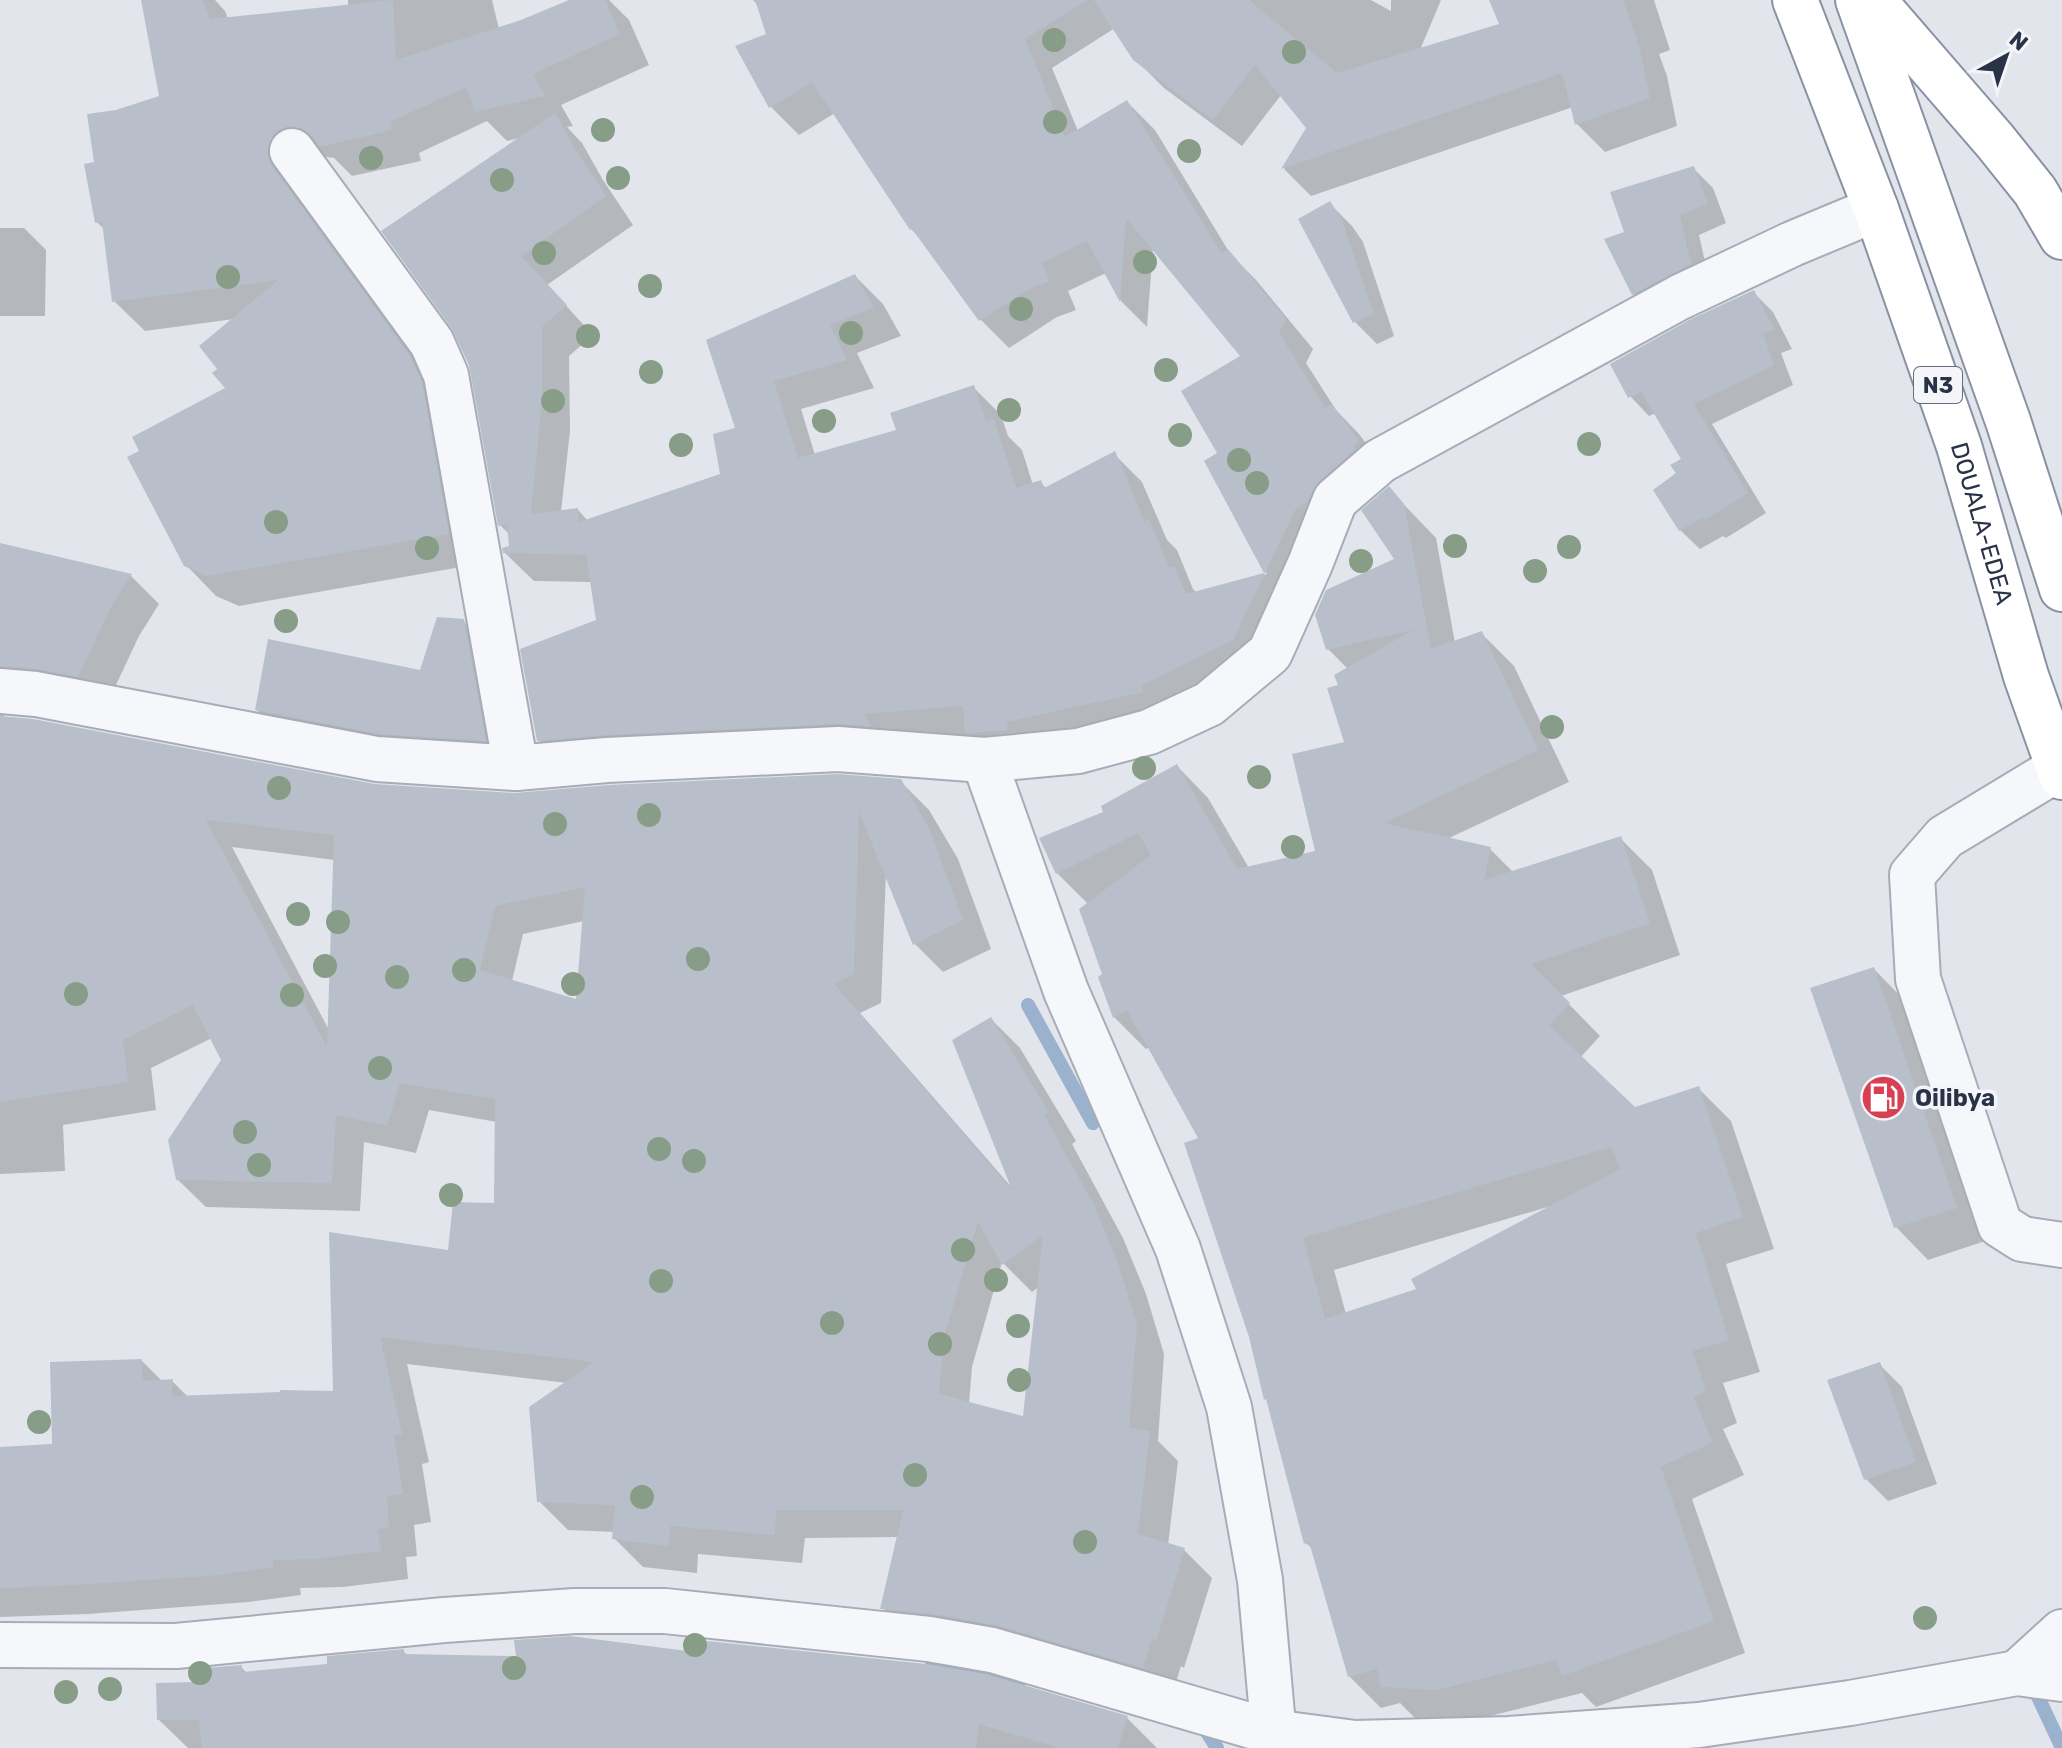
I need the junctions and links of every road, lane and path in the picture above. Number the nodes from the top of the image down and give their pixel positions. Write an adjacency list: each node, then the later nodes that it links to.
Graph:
1 (1795, 0): 5 (highway, DOUALA-EDEA / N3)
2 (1858, 0): 7 (highway, N3)
3 (1873, 0): 6 (highway)
4 (292, 151): 10 (street)
5 (1876, 209): 9 (street); 11 (highway, DOUALA-EDEA / N3)
6 (2062, 237)
7 (2062, 589)
8 (0, 691): 10 (street)
9 (984, 760): 10 (street); 17 (street)
10 (516, 768)
11 (2060, 772): 12 (street)
12 (2062, 1245)
13 (2062, 1632): 15 (street)
14 (0, 1645): 17 (street)
15 (2017, 1673): 16 (street); 17 (street)
16 (2062, 1679)
17 (1274, 1740)

